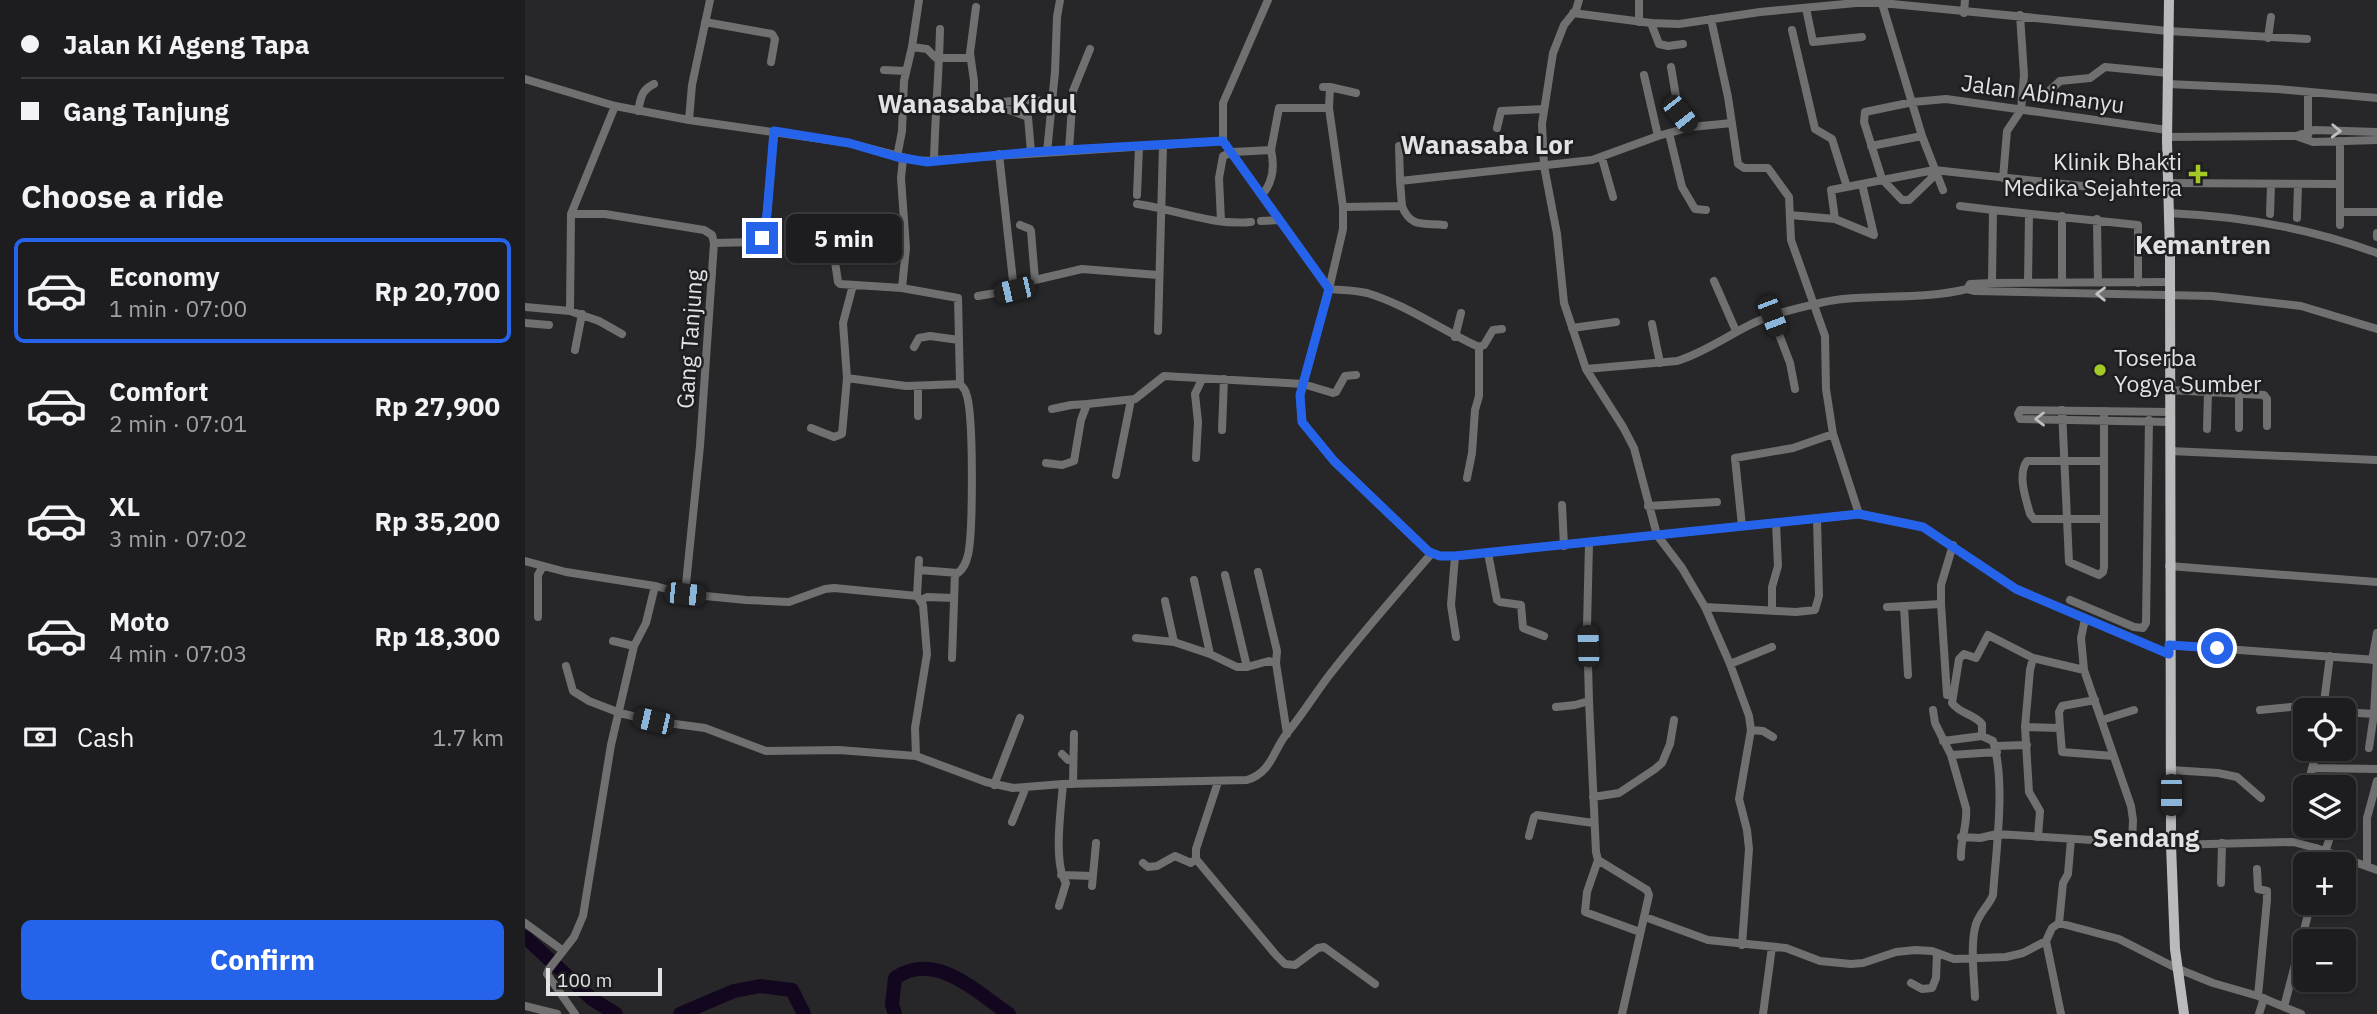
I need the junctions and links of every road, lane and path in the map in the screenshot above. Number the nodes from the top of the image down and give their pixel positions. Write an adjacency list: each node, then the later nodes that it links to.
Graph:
1 (710, 0): 18 (street)
2 (919, 0): 28 (street)
3 (1060, 0): 45 (street)
4 (1268, 0): 66 (street)
5 (1579, 0): 13 (street)
6 (1639, 0): 19 (street)
7 (1965, 0): 14 (street)
8 (2169, 0): 23 (main road)
9 (1856, 2): 10 (street); 12 (street)
10 (1882, 2): 14 (street); 46 (street)
11 (976, 7): 31 (street)
12 (1806, 8): 17 (street); 24 (street)
13 (1573, 13): 19 (street); 52 (street)
14 (1965, 13): 15 (street)
15 (2020, 15): 23 (street); 53 (street)
16 (2271, 17): 25 (street)
17 (1710, 19): 20 (street); 55 (street)
18 (705, 22): 32 (street); 54 (street)
19 (1639, 22): 20 (street)
20 (1651, 23): 27 (street)
21 (940, 29): 30 (street)
22 (1792, 30): 91 (street)
23 (2168, 31): 25 (street); 36 (main road)
24 (1862, 37)
25 (2268, 38): 26 (street)
26 (2307, 38)
27 (1683, 44)
28 (912, 47): 30 (street); 35 (street)
29 (1090, 49): 72 (street)
30 (941, 57): 31 (street); 49 (street)
31 (970, 58): 48 (street)
32 (771, 62)
33 (1671, 67): 56 (street)
34 (884, 70): 35 (street)
35 (906, 71): 78 (street)
36 (2168, 73): 40 (main road); 41 (street)
37 (1644, 75): 62 (street)
38 (525, 79): 47 (street)
39 (654, 84): 51 (street)
40 (2168, 84): 42 (street); 61 (main road)
41 (2048, 92)
42 (2308, 92): 44 (street); 64 (street)
43 (1356, 93): 50 (street)
44 (2377, 97)
45 (1051, 102): 48 (street); 75 (street)
46 (1913, 102): 53 (street, Jalan Abimanyu); 63 (street); 71 (street, Jalan Abimanyu)
47 (615, 106): 51 (street); 105 (street)
48 (974, 106): 49 (street); 74 (street)
49 (936, 108): 80 (street)
50 (1329, 108): 73 (street); 98 (street)
51 (638, 110): 54 (street)
52 (1543, 110): 57 (street); 81 (street)
53 (2021, 110): 61 (street, Jalan Abimanyu); 83 (street)
54 (689, 120): 58 (street)
55 (1732, 123): 56 (street); 108 (street)
56 (1691, 127): 60 (street)
57 (1497, 128)
58 (774, 131): 78 (street); 118 (street, Gang Tanjung)
59 (2377, 132): 64 (street, one-way to 59)
60 (1669, 133): 62 (street); 100 (street)
61 (2167, 134): 64 (street, Jalan Abimanyu); 86 (main road)
62 (1658, 136): 79 (street)
63 (1922, 136): 71 (street); 82 (street)
64 (2308, 136): 67 (street)
65 (2377, 140): 67 (street)
66 (1223, 141): 68 (street); 76 (street)
67 (2340, 141): 90 (street)
68 (1163, 145): 69 (street); 99 (street)
69 (1139, 146): 72 (street); 99 (street)
70 (1399, 146): 85 (street)
71 (1871, 146): 84 (street)
72 (1069, 150): 75 (street)
73 (1271, 150): 76 (street); 94 (street)
74 (1031, 152): 75 (street); 77 (street)
75 (1047, 152)
76 (1233, 152): 94 (street); 114 (street)
77 (999, 154): 80 (street); 134 (street)
78 (900, 158): 80 (street); 131 (street)
79 (1602, 158): 81 (street); 95 (street)
80 (934, 161)
81 (1544, 166): 85 (street); 147 (street)
82 (1935, 172): 83 (street); 84 (street); 84 (street); 92 (street)
83 (2003, 178): 93 (street)
84 (1882, 179): 87 (street)
85 (1400, 181): 96 (street)
86 (2168, 183): 88 (street); 104 (main road)
87 (1863, 184): 91 (street); 111 (street)
88 (2271, 184): 89 (street); 107 (street)
89 (2298, 184): 90 (street); 110 (street)
90 (2340, 184): 102 (street)
91 (1847, 187): 111 (street)
92 (1943, 190)
93 (2137, 192)
94 (1262, 195): 113 (street)
95 (1613, 197)
96 (1402, 206): 98 (street); 116 (street)
97 (1960, 206): 101 (street)
98 (1343, 207): 132 (street)
99 (1161, 210): 114 (street); 121 (street)
100 (1706, 210)
101 (1993, 210): 106 (street); 125 (street)
102 (2341, 212): 103 (street); 117 (street)
103 (2377, 212)
104 (2168, 213): 119 (street); 124 (main road)
105 (571, 214): 118 (street); 139 (street)
106 (2029, 214): 109 (street); 129 (street)
107 (2270, 214)
108 (1790, 215): 111 (street); 137 (street)
109 (2062, 216): 112 (street); 126 (street)
110 (2297, 218)
111 (1835, 219)
112 (2097, 219): 127 (street); 128 (street)
113 (1279, 220): 114 (street); 132 (street)
114 (1221, 221)
115 (1020, 225): 122 (street)
116 (1444, 225)
117 (2340, 225)
118 (714, 243): 220 (street, Gang Tanjung)
119 (2377, 253)
120 (834, 255): 130 (street)
121 (1158, 275): 122 (street); 150 (street)
122 (1035, 280): 134 (street)
123 (1714, 281): 151 (street)
124 (2169, 282): 128 (street); 135 (main road)
125 (1992, 283): 129 (street); 133 (street)
126 (2062, 283): 127 (street); 129 (street)
127 (2098, 283): 128 (street)
128 (2138, 283)
129 (2028, 284)
130 (853, 285): 131 (street); 161 (street)
131 (902, 288): 154 (street)
132 (1329, 289): 153 (street); 165 (street)
133 (1967, 289): 135 (street, one-way to 133); 137 (street)
134 (1014, 290): 136 (street)
135 (2169, 294): 149 (street); 168 (main road)
136 (978, 296)
137 (1815, 305): 142 (street); 184 (street)
138 (525, 307): 139 (street)
139 (570, 311): 141 (street)
140 (1461, 313): 153 (street)
141 (582, 314): 152 (street); 157 (street)
142 (1772, 316): 151 (street); 167 (street)
143 (1616, 322): 147 (street)
144 (525, 323): 146 (street)
145 (1652, 324): 158 (street)
146 (549, 325)
147 (1572, 328): 159 (street)
148 (1502, 329): 156 (street)
149 (2377, 329)
150 (1158, 331)
151 (1736, 331): 158 (street)
152 (622, 334)
153 (1455, 337): 156 (street)
154 (959, 340): 155 (street); 164 (street)
155 (914, 347)
156 (1479, 347): 192 (street)
157 (575, 349)
158 (1660, 363): 159 (street)
159 (1586, 369): 195 (street)
160 (1356, 375): 165 (street)
161 (847, 378): 166 (street); 180 (street)
162 (1202, 379): 163 (street); 171 (street); 186 (street)
163 (1224, 380): 165 (street); 183 (street)
164 (960, 384): 166 (street); 215 (street)
165 (1303, 384): 206 (street)
166 (918, 386): 175 (street)
167 (1795, 389)
168 (2169, 390): 169 (street); 177 (main road)
169 (2208, 392): 170 (street); 182 (street)
170 (2239, 394): 179 (street); 181 (street)
171 (1131, 400): 172 (street); 191 (street)
172 (1087, 404): 173 (street); 190 (street)
173 (1052, 409)
174 (2149, 412): 176 (street); 177 (street); 178 (street)
175 (918, 415)
176 (2104, 415): 178 (street); 188 (street); 189 (street)
177 (2169, 417): 178 (street); 185 (main road)
178 (2149, 422): 232 (street)
179 (2267, 426)
180 (811, 428)
181 (2239, 428)
182 (2207, 429)
183 (1222, 430)
184 (1833, 434): 196 (street); 201 (street)
185 (2170, 451): 187 (street); 212 (main road)
186 (1196, 457)
187 (2377, 460)
188 (2063, 461): 189 (street); 199 (street); 199 (street)
189 (2104, 461): 198 (street)
190 (1046, 463)
191 (1116, 475)
192 (1467, 478)
193 (1717, 502): 195 (street)
194 (1562, 505): 205 (street)
195 (1649, 506): 202 (street)
196 (1859, 514): 197 (street); 204 (street)
197 (1817, 519): 200 (street); 229 (street)
198 (2104, 519): 199 (street); 199 (street)
199 (2068, 520)
200 (1776, 523): 201 (street); 229 (street)
201 (1742, 526): 202 (street)
202 (1657, 535): 203 (street); 227 (street)
203 (1589, 543): 205 (street); 257 (street)
204 (1953, 545): 225 (street); 231 (street)
205 (1564, 547): 207 (street)
206 (1432, 553): 208 (street); 272 (street)
207 (1488, 553): 208 (street); 235 (street)
208 (1455, 556): 236 (street)
209 (919, 560): 213 (street)
210 (525, 561): 211 (street)
211 (543, 566): 219 (street); 230 (street)
212 (2169, 566): 218 (street); 242 (main road)
213 (919, 570): 215 (street); 221 (street)
214 (1258, 572): 248 (street)
215 (954, 573): 222 (street)
216 (1225, 575): 251 (street)
217 (1194, 580): 243 (street)
218 (2377, 582)
219 (655, 586): 220 (street); 240 (street)
220 (685, 594): 221 (street)
221 (919, 598): 222 (street); 282 (street)
222 (954, 598): 245 (street)
223 (2070, 600): 232 (street)
224 (1165, 601): 239 (street)
225 (1941, 604): 226 (street); 254 (street)
226 (1904, 606): 228 (street); 252 (street)
227 (1705, 607): 229 (street); 249 (street)
228 (1887, 607)
229 (1772, 610)
230 (538, 617)
231 (2085, 619): 233 (street); 253 (street)
232 (2116, 620): 233 (street)
233 (2112, 631): 242 (street)
234 (2377, 632): 247 (street)
235 (1544, 636)
236 (1456, 637)
237 (1136, 638): 239 (street)
238 (613, 641): 240 (street)
239 (1174, 642): 243 (street)
240 (634, 646): 263 (street)
241 (1772, 647): 249 (street)
242 (2169, 649): 244 (street); 288 (main road)
243 (1210, 654): 251 (street)
244 (2330, 656): 247 (street); 255 (street)
245 (952, 658)
246 (2033, 658): 253 (street); 269 (street); 274 (street)
247 (2376, 660): 265 (street)
248 (1276, 663): 251 (street); 272 (street)
249 (1730, 664): 271 (street)
250 (566, 666): 263 (street)
251 (1247, 667)
252 (1908, 675)
253 (2087, 677): 256 (street)
254 (1948, 695)
255 (2325, 698)
256 (2095, 700): 268 (street); 270 (street)
257 (1589, 701): 258 (street); 296 (street)
258 (1556, 707)
259 (2293, 707): 262 (street)
260 (1933, 710): 276 (street)
261 (2134, 710): 268 (street)
262 (2260, 710)
263 (620, 713): 282 (street); 332 (street)
264 (2356, 713): 265 (street)
265 (2374, 714): 278 (street)
266 (1020, 718): 294 (street)
267 (1674, 720): 296 (street)
268 (2102, 720): 283 (street)
269 (2025, 727): 270 (street); 277 (street)
270 (2060, 728): 283 (street)
271 (1751, 730): 275 (street); 330 (street)
272 (1290, 731): 291 (street)
273 (1074, 734): 284 (street)
274 (1982, 736): 276 (street); 279 (street)
275 (1773, 737)
276 (1943, 741): 281 (street)
277 (2027, 746): 279 (street); 303 (street)
278 (2369, 748)
279 (1996, 749): 281 (street); 300 (street)
280 (1062, 754): 284 (street)
281 (1951, 755): 302 (street)
282 (916, 756): 294 (street)
283 (2113, 756): 307 (street)
284 (1073, 760): 293 (street)
285 (2314, 761): 286 (street)
286 (2313, 768): 287 (street); 289 (street)
287 (2377, 769)
288 (2171, 770): 297 (street); 309 (main road)
289 (2311, 775)
290 (2377, 781): 316 (street)
291 (1218, 782): 293 (street); 312 (street)
292 (1063, 784): 293 (street); 295 (street); 319 (street)
293 (1073, 784)
294 (994, 785): 295 (street)
295 (1026, 787): 298 (street)
296 (1593, 797): 299 (street)
297 (2261, 798)
298 (1011, 822)
299 (1593, 823): 301 (street); 313 (street)
300 (1997, 834): 302 (street); 303 (street); 334 (street)
301 (1529, 836)
302 (1961, 837): 311 (street)
303 (2038, 837): 305 (street)
304 (2330, 838): 310 (street)
305 (2071, 839): 307 (street); 327 (street)
306 (1096, 843): 320 (street)
307 (2132, 843): 309 (street)
308 (2222, 843): 309 (street); 310 (street); 321 (street)
309 (2171, 845): 335 (main road)
310 (2325, 852)
311 (1961, 858)
312 (1196, 859): 315 (street); 336 (street)
313 (1598, 860): 325 (street); 328 (street)
314 (2356, 862): 316 (street)
315 (1143, 863)
316 (2367, 866): 318 (street)
317 (2257, 869): 338 (street)
318 (2377, 870)
319 (1061, 875): 320 (street); 323 (street)
320 (1093, 876): 322 (street)
321 (2221, 883)
322 (1092, 886)
323 (1059, 906)
324 (2308, 915): 341 (street)
325 (1645, 917): 328 (street); 330 (street)
326 (525, 923): 332 (street)
327 (2059, 923): 329 (street); 335 (street)
328 (1640, 932): 344 (street)
329 (2046, 941): 334 (street); 346 (street)
330 (1742, 945): 331 (street)
331 (1772, 947): 333 (street); 345 (street)
332 (560, 953): 343 (street)
333 (1937, 953): 334 (street); 337 (street)
334 (1974, 959): 339 (street)
335 (2176, 968): 338 (street); 347 (main road)
336 (1375, 984)
337 (1911, 984)
338 (2261, 997): 341 (street); 348 (street)
339 (1975, 998)
340 (525, 1006): 342 (street)
341 (2284, 1007): 349 (street)
342 (557, 1014)
343 (575, 1014)
344 (1622, 1014)
345 (1763, 1014)
346 (2061, 1014)
347 (2184, 1014)
348 (2259, 1014)
349 (2301, 1014)

